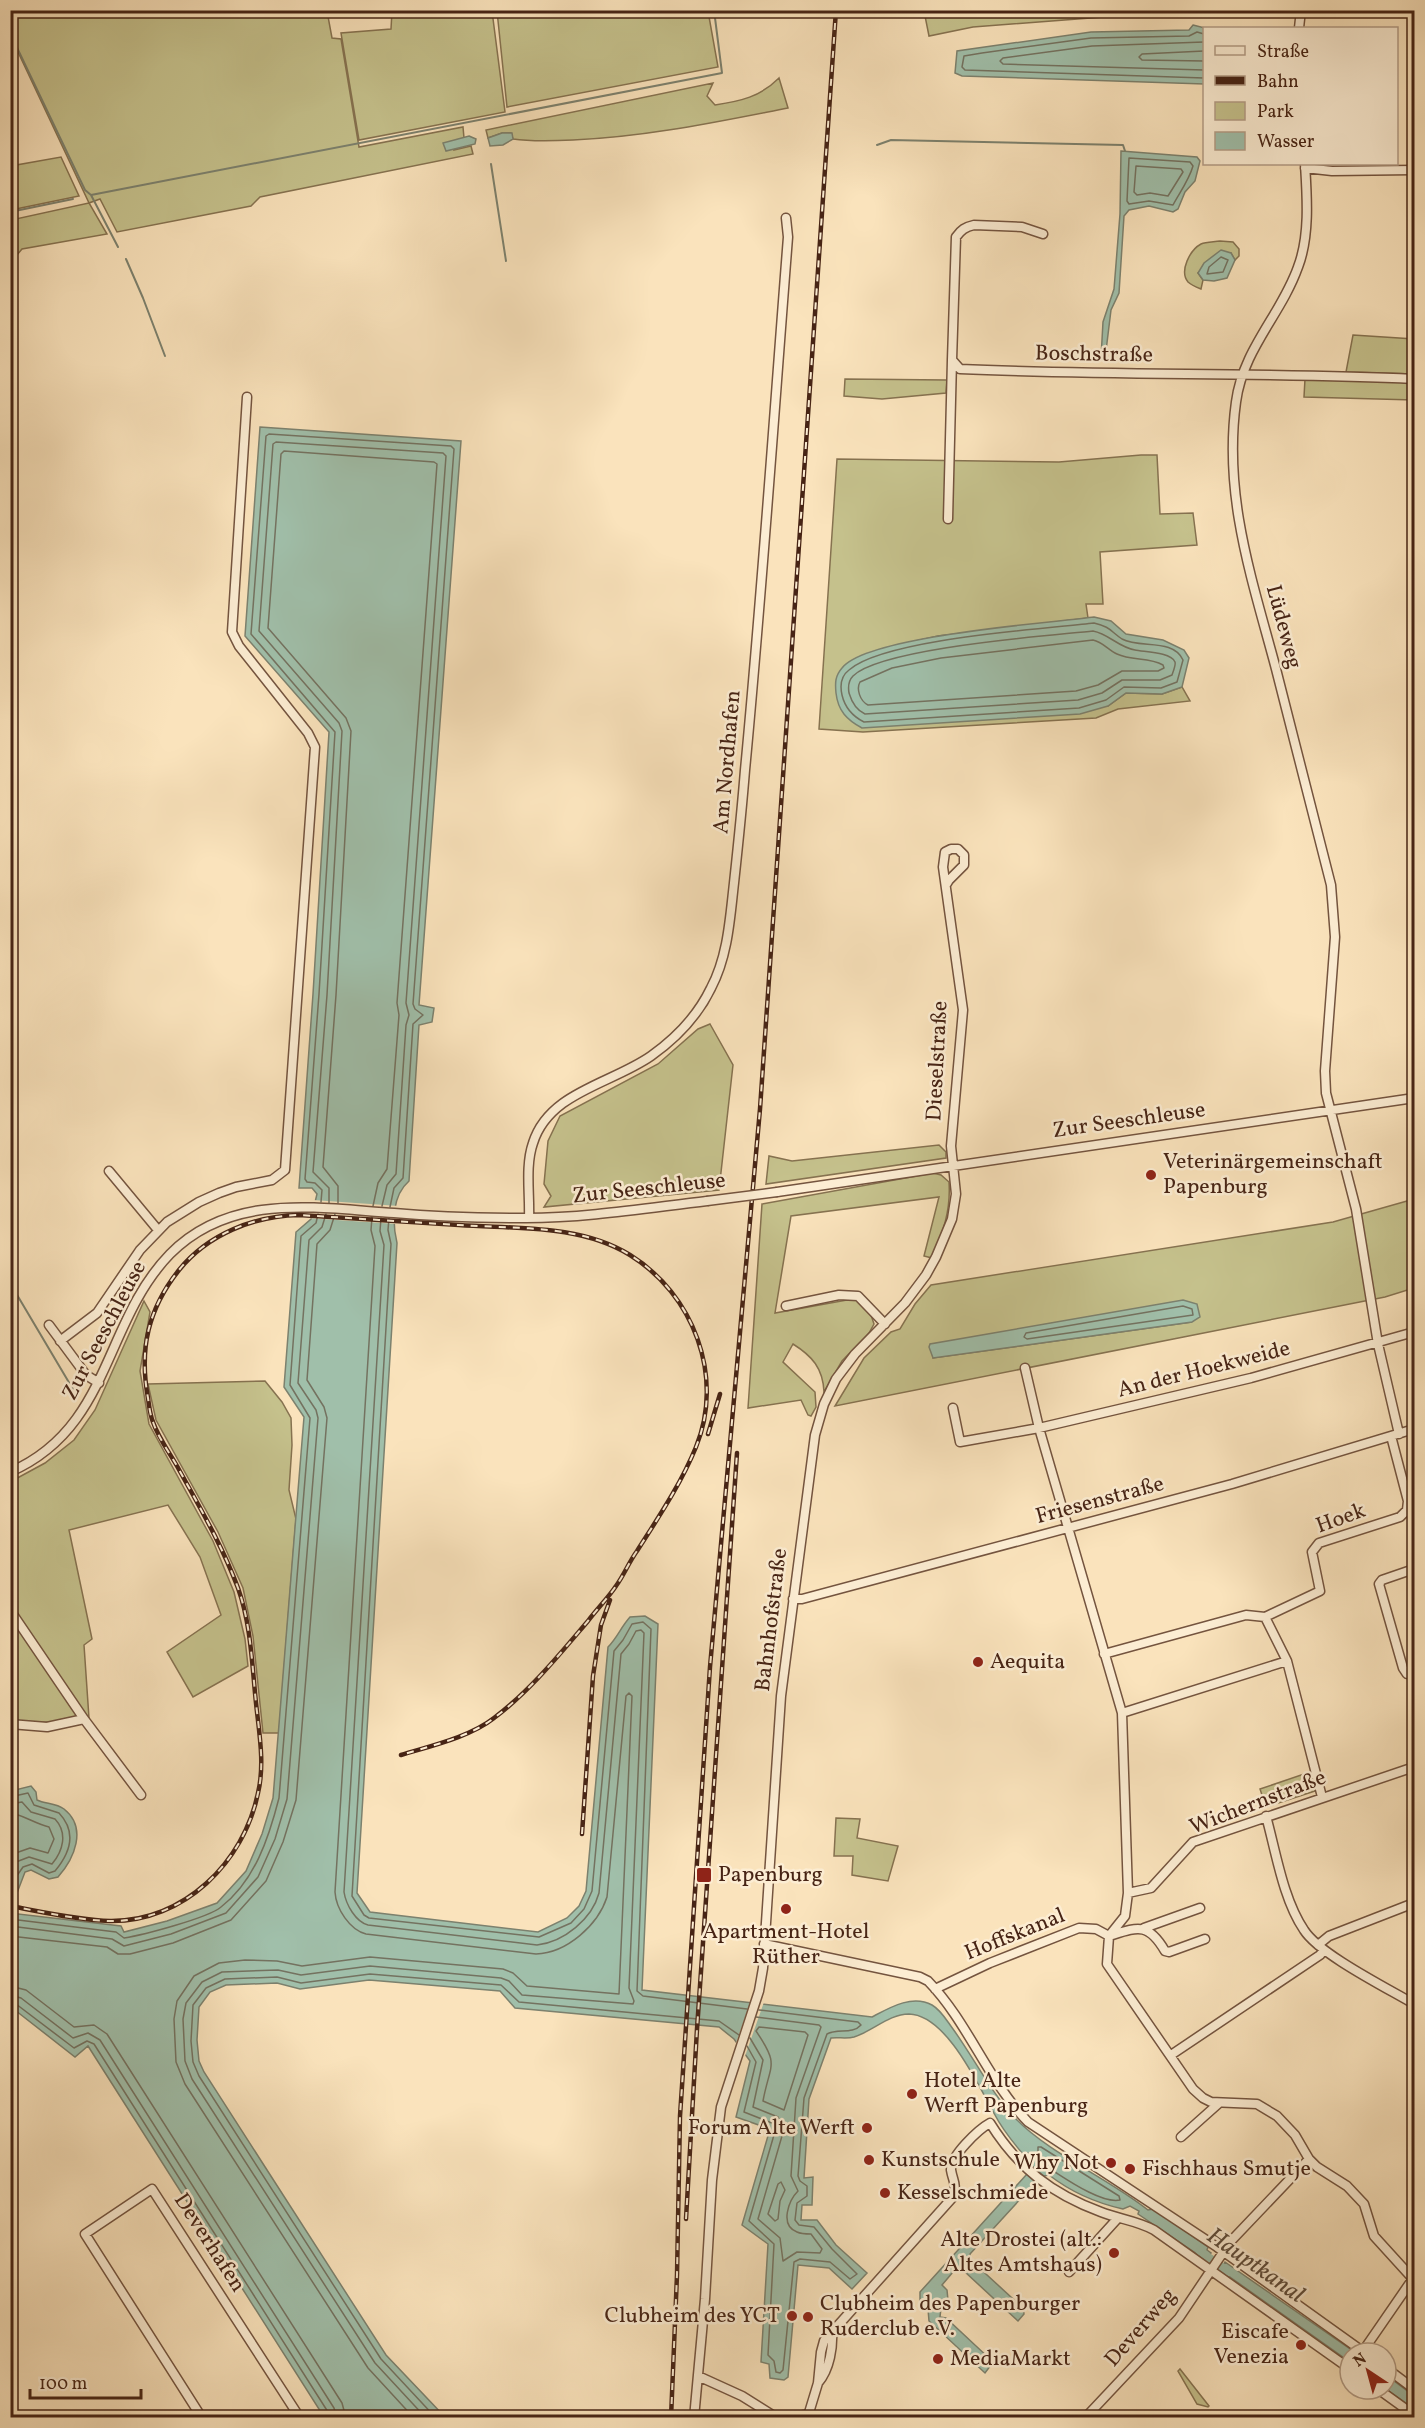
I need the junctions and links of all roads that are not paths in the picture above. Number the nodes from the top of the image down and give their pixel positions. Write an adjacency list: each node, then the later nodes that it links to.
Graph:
1 (1301, 10): 2 (street)
2 (1299, 27)
3 (1305, 166): 4 (street); 8 (street, Lüdeweg)
4 (1414, 170)
5 (786, 218): 17 (street, Am Nordhafen)
6 (1043, 234): 7 (street)
7 (952, 360): 8 (street, Boschstraße); 11 (street)
8 (1241, 373): 9 (street, Boschstraße); 14 (street, Lüdeweg)
9 (1414, 379)
10 (247, 397): 18 (street)
11 (948, 519)
12 (946, 885): 15 (street, Dieselstraße)
13 (1414, 1098): 14 (street, Zur Seeschleuse)
14 (1330, 1110): 15 (street, Zur Seeschleuse); 24 (street)
15 (953, 1167): 17 (street, Zur Seeschleuse, bridge); 20 (street, Bahnhofstraße)
16 (109, 1171): 18 (street)
17 (529, 1218): 26 (street, Zur Seeschleuse)
18 (158, 1230): 23 (street)
19 (786, 1306): 20 (street)
20 (885, 1324): 35 (street, Bahnhofstraße)
21 (49, 1326): 23 (street)
22 (1414, 1332): 24 (street, An der Hoekweide)
23 (60, 1341): 26 (street)
24 (1378, 1344): 28 (street, An der Hoekweide); 30 (street)
25 (1025, 1368): 28 (street)
26 (99, 1383): 31 (street, Zur Seeschleuse)
27 (953, 1408): 28 (street, An der Hoekweide)
28 (1039, 1428): 33 (street)
29 (1414, 1429): 30 (street, Friesenstraße)
30 (1395, 1435): 32 (street, Hoek); 33 (street, Friesenstraße)
31 (10, 1472)
32 (1411, 1511): 37 (street, Hoek)
33 (1067, 1528): 35 (street, Friesenstraße); 38 (street)
34 (1414, 1569): 40 (street)
35 (793, 1599): 54 (street, Bahnhofstraße)
36 (10, 1610): 42 (street)
37 (1264, 1617): 38 (street, Hoek); 39 (street)
38 (1104, 1654): 41 (street)
39 (1287, 1661): 41 (street); 46 (street)
40 (1414, 1674)
41 (1122, 1713): 48 (street)
42 (84, 1719): 43 (street); 45 (street)
43 (10, 1724)
44 (1414, 1767): 46 (street, Wichernstraße)
45 (141, 1795)
46 (1322, 1797): 47 (street, Wichernstraße)
47 (1266, 1816): 48 (street, Wichernstraße); 55 (street)
48 (1128, 1893): 52 (street)
49 (1414, 1903): 55 (street)
50 (1200, 1908): 51 (street)
51 (1144, 1928): 52 (street); 53 (street)
52 (1109, 1936): 56 (street, Hoffskanal); 58 (street)
53 (1205, 1939)
54 (764, 1944): 56 (street); 69 (street, Bahnhofstraße)
55 (1321, 1947): 57 (street); 58 (street)
56 (935, 1989): 63 (street)
57 (1414, 2004)
58 (1171, 2055): 59 (street)
59 (1218, 2104): 60 (street); 61 (street)
60 (1181, 2137)
61 (1310, 2159): 63 (street, Deverweg); 65 (street)
62 (1118, 2218): 63 (street); 64 (street); 74 (street)
63 (1216, 2261): 66 (street); 68 (street); 80 (street, Deverweg)
64 (1069, 2272)
65 (1414, 2279): 67 (street)
66 (1346, 2341)
67 (1372, 2341)
68 (1338, 2359)
69 (698, 2376): 77 (street, Bahnhofstraße); 78 (street)
70 (1398, 2377): 71 (street)
71 (1414, 2389)
72 (1395, 2401): 73 (street)
73 (1414, 2415)
74 (810, 2417): 79 (street)
75 (202, 2418): 76 (street, Deverhafen)
76 (300, 2418)
77 (694, 2418)
78 (777, 2418)
79 (796, 2418)
80 (1085, 2418)

